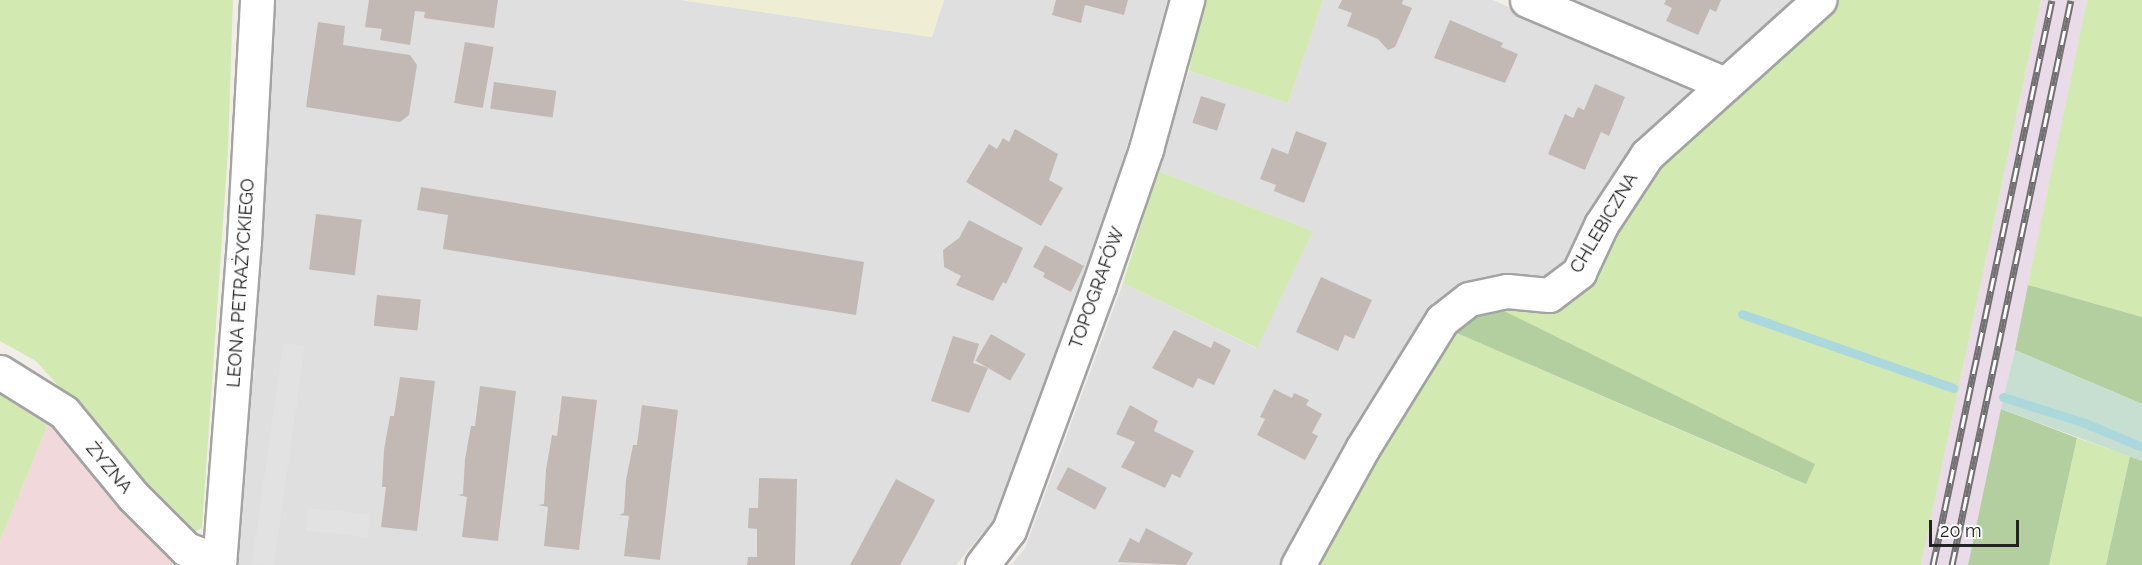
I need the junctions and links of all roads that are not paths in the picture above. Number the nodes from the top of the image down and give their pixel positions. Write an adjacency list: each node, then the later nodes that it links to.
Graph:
1 (257, 0): 7 (street, LEONA PETRAŻYCKIEGO)
2 (1187, 0): 8 (street, TOPOGRAFÓW)
3 (1527, 0): 5 (street)
4 (1819, 0): 5 (street, CHLEBICZNA)
5 (1725, 84): 9 (street, CHLEBICZNA)
6 (0, 372): 7 (street, ŻYZNA)
7 (219, 563)
8 (982, 565)
9 (1298, 565)

